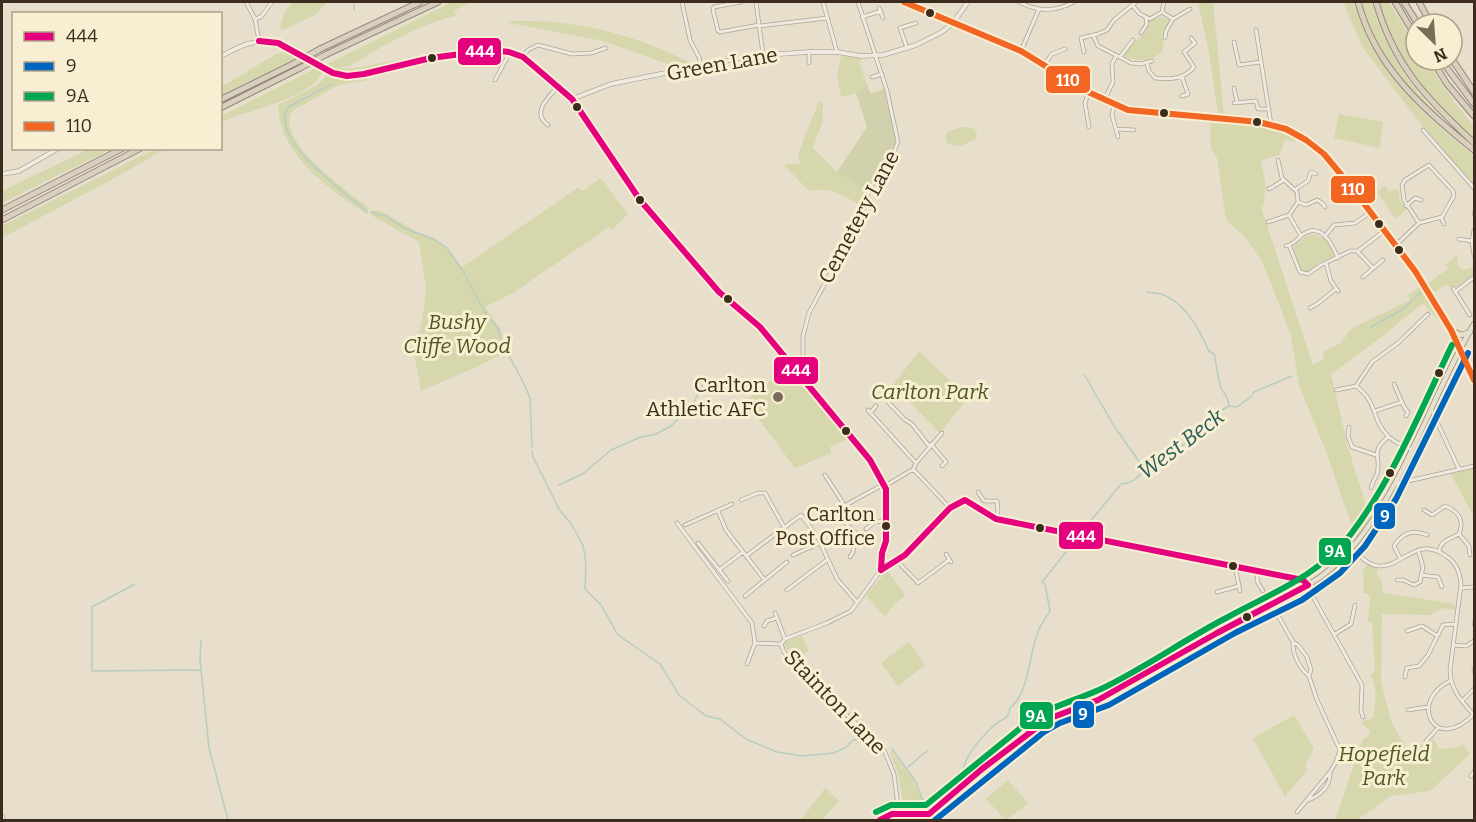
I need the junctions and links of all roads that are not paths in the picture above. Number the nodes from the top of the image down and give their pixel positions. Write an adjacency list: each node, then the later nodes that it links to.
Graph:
1 (246, 2): 29 (street)
2 (272, 2): 29 (street)
3 (420, 2): 59 (highway, bridge)
4 (438, 2): 59 (highway, bridge)
5 (682, 2): 61 (street)
6 (741, 2): 33 (street)
7 (756, 2): 33 (street)
8 (823, 2): 26 (street)
9 (858, 2): 24 (street, Cemetery Lane)
10 (904, 2): 32 (main road)
11 (968, 2): 32 (main road)
12 (1019, 2): 20 (street)
13 (1034, 2): 20 (street)
14 (1074, 2): 21 (street)
15 (1164, 2): 23 (street)
16 (1358, 2): 93 (highway)
17 (1376, 2): 89 (highway)
18 (1395, 2): 25 (highway)
19 (1134, 3): 28 (street); 36 (street)
20 (1032, 7): 21 (street)
21 (1039, 9): 45 (street)
22 (1190, 9): 30 (street)
23 (1162, 12): 28 (street); 30 (street)
24 (862, 17): 27 (street); 54 (street, Cemetery Lane)
25 (1404, 17)
26 (827, 18): 33 (street); 48 (street)
27 (883, 18)
28 (1146, 18): 35 (street)
29 (255, 19): 39 (street)
30 (1173, 19): 37 (street)
31 (916, 23): 43 (street)
32 (953, 23): 43 (main road); 45 (main road)
33 (759, 25): 50 (street)
34 (1256, 30): 56 (street)
35 (1141, 33)
36 (1093, 35): 49 (street); 52 (street)
37 (1165, 38)
38 (1191, 38): 67 (street)
39 (259, 40): 46 (main road); 51 (main road)
40 (1133, 40): 52 (street)
41 (1234, 42): 56 (street)
42 (606, 48): 53 (street)
43 (907, 48): 54 (main road)
44 (1065, 49): 60 (street)
45 (1021, 51): 60 (main road)
46 (509, 52): 53 (main road); 68 (street)
47 (809, 52): 48 (main road, Green Lane); 50 (main road, Green Lane); 57 (street)
48 (837, 52): 54 (main road, Green Lane)
49 (1084, 52)
50 (763, 54): 61 (main road, Green Lane)
51 (222, 56)
52 (1118, 56): 58 (street); 76 (street)
53 (523, 57): 69 (main road)
54 (876, 57): 65 (street, Cemetery Lane)
55 (1152, 61): 58 (street)
56 (1260, 62): 80 (street)
57 (809, 63)
58 (1147, 63): 67 (street)
59 (297, 65): 74 (highway); 79 (highway)
60 (1044, 65): 72 (main road)
61 (699, 66): 75 (main road, Green Lane)
62 (1440, 72): 81 (highway)
63 (1450, 72): 77 (highway)
64 (1461, 72): 71 (highway)
65 (882, 74): 66 (street); 139 (street, Cemetery Lane)
66 (872, 77)
67 (1182, 77): 73 (street)
68 (495, 80)
69 (558, 87): 75 (main road); 83 (street)
70 (1234, 88): 80 (street)
71 (1474, 92)
72 (1088, 94): 76 (main road); 84 (street)
73 (1182, 96)
74 (222, 99)
75 (572, 99): 139 (street)
76 (1103, 102): 78 (main road)
77 (1474, 104)
78 (1114, 106): 82 (main road); 85 (street)
79 (222, 107)
80 (1268, 109): 82 (street)
81 (1474, 116)
82 (1270, 124): 106 (main road)
83 (548, 125)
84 (1089, 127)
85 (1116, 129): 86 (street); 88 (street)
86 (1134, 130)
87 (1423, 130): 98 (street)
88 (1118, 137)
89 (1474, 143)
90 (56, 150): 95 (main road)
91 (119, 150): 105 (highway)
92 (137, 150): 109 (highway)
93 (1474, 150)
94 (1278, 160): 97 (street)
95 (2, 174)
96 (1316, 174): 100 (street)
97 (1284, 180): 99 (street); 100 (street)
98 (1474, 188)
99 (1269, 189)
100 (1296, 189): 102 (street)
101 (1421, 200): 103 (street)
102 (1298, 202): 104 (street); 107 (street)
103 (1406, 206): 108 (street); 111 (street)
104 (1324, 207)
105 (2, 210)
106 (1371, 212): 115 (street); 119 (main road)
107 (1289, 215): 110 (street); 116 (street)
108 (1441, 217): 111 (street); 112 (street)
109 (2, 220)
110 (1268, 222)
111 (1419, 223): 119 (street)
112 (1444, 224)
113 (1474, 230): 118 (street)
114 (1380, 234): 120 (street)
115 (1326, 235): 116 (street); 122 (street)
116 (1301, 236): 126 (street)
117 (1459, 239): 118 (street)
118 (1472, 241): 121 (street)
119 (1396, 244): 134 (main road)
120 (1358, 251): 122 (street); 125 (street)
121 (1474, 255)
122 (1338, 258): 124 (street)
123 (1383, 260): 125 (street)
124 (1326, 263): 126 (street); 130 (street)
125 (1373, 268): 127 (street)
126 (1301, 273): 129 (street)
127 (1363, 277)
128 (1474, 277): 132 (street)
129 (1302, 279)
130 (1310, 308)
131 (1428, 314): 142 (street)
132 (1470, 315)
133 (1474, 324): 135 (main road)
134 (1451, 330): 135 (main road); 136 (main road)
135 (1470, 332): 136 (main road)
136 (1460, 350): 137 (main road); 138 (main road)
137 (1452, 363): 138 (main road); 149 (main road)
138 (1466, 363): 140 (main road)
139 (799, 375): 165 (street)
140 (1474, 380)
141 (1394, 384): 145 (street)
142 (1356, 386): 143 (street); 150 (street)
143 (1336, 390)
144 (888, 402): 148 (street)
145 (1402, 402): 150 (street); 151 (street)
146 (897, 403): 148 (street)
147 (876, 406): 158 (street)
148 (892, 407): 155 (street)
149 (1431, 409): 156 (main road); 161 (street)
150 (1375, 411): 154 (street)
151 (1406, 416)
152 (1349, 427): 157 (street)
153 (942, 433): 155 (street)
154 (1388, 437): 156 (street); 157 (street)
155 (930, 445): 158 (street); 159 (street)
156 (1412, 450): 164 (main road)
157 (1376, 455): 166 (street)
158 (916, 463): 162 (street)
159 (942, 466)
160 (1474, 466): 161 (street)
161 (1459, 469): 164 (street)
162 (913, 470): 165 (street); 171 (street)
163 (825, 475): 170 (street)
164 (1395, 484): 184 (main road)
165 (885, 485): 170 (street); 175 (street)
166 (1371, 488)
167 (978, 492): 174 (street)
168 (741, 500): 178 (street)
169 (732, 504): 173 (street)
170 (844, 506): 191 (street)
171 (950, 508): 174 (street); 194 (street)
172 (1424, 510): 180 (street)
173 (718, 511): 177 (street); 188 (street)
174 (996, 519): 196 (street)
175 (886, 521): 179 (street); 198 (street)
176 (677, 523): 225 (street)
177 (685, 525)
178 (784, 527): 183 (street); 188 (street)
179 (866, 529)
180 (1459, 534): 186 (street); 187 (street)
181 (1427, 535): 192 (street)
182 (698, 543): 197 (street)
183 (820, 543): 190 (street); 193 (street)
184 (1351, 549): 192 (street); 204 (main road)
185 (1418, 550): 186 (street); 192 (street); 200 (street)
186 (1439, 551): 207 (street)
187 (1472, 552)
188 (745, 554): 197 (street); 201 (street)
189 (946, 554): 194 (street)
190 (793, 555)
191 (850, 557)
192 (1400, 558)
193 (828, 559): 208 (street); 212 (street)
194 (897, 560): 198 (street)
195 (787, 562): 201 (street)
196 (1235, 565): 199 (street); 210 (street)
197 (719, 570): 203 (street)
198 (881, 570): 212 (street)
199 (1258, 571): 204 (street); 209 (street)
200 (1421, 575): 202 (street); 205 (street)
201 (764, 579): 211 (street)
202 (1397, 580)
203 (728, 581)
204 (1307, 585): 214 (main road); 220 (street)
205 (1442, 587)
206 (1474, 587): 207 (street)
207 (1461, 588): 217 (street)
208 (787, 590)
209 (1263, 591)
210 (1217, 592)
211 (745, 596)
212 (858, 603): 222 (street)
213 (1355, 605): 220 (street)
214 (1272, 606): 224 (street); 244 (main road)
215 (775, 613): 216 (street)
216 (776, 618): 218 (street); 222 (street)
217 (1456, 624): 221 (street); 227 (street)
218 (764, 626)
219 (1407, 631): 221 (street)
220 (1335, 634): 237 (street)
221 (1437, 634): 230 (street)
222 (784, 639): 226 (street, Stainton Lane)
223 (1474, 641): 227 (street)
224 (1293, 642): 229 (street); 229 (street)
225 (755, 643): 226 (street); 228 (street)
226 (781, 644): 241 (street, Stainton Lane)
227 (1453, 645): 231 (street)
228 (747, 664)
229 (1309, 676): 240 (street)
230 (1404, 677)
231 (1450, 681): 233 (street); 234 (street)
232 (1474, 689): 233 (street)
233 (1462, 701): 236 (street)
234 (1428, 707): 235 (street); 238 (street)
235 (1408, 710)
236 (1474, 715): 238 (street)
237 (1363, 717)
238 (1437, 729): 239 (street)
239 (1426, 741)
240 (1329, 772): 242 (street); 242 (street)
241 (898, 800): 244 (street, Stainton Lane); 246 (street)
242 (1308, 800): 243 (street)
243 (1297, 812)
244 (899, 814): 246 (main road)
245 (2, 816): 247 (street)
246 (882, 819)
247 (4, 820)

